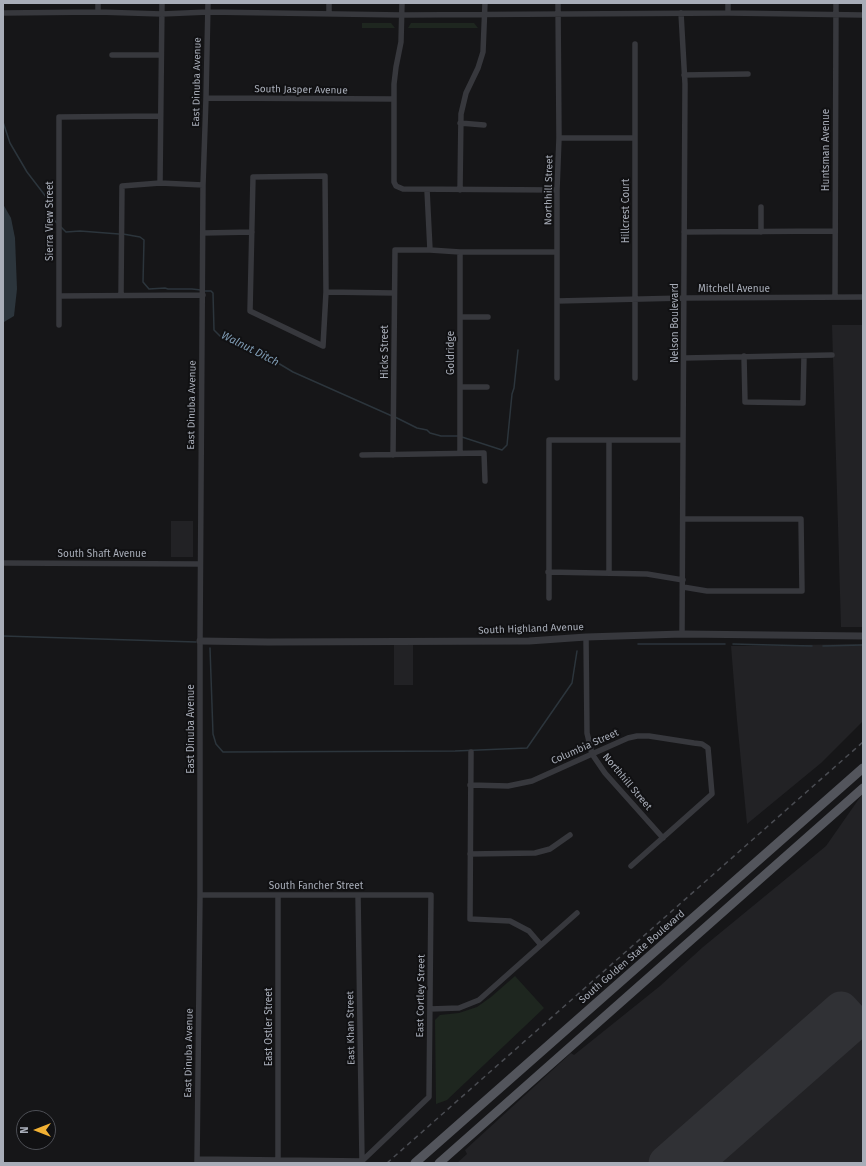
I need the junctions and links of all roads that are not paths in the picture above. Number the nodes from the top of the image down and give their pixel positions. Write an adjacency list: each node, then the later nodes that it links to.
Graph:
1 (98, 3): 10 (street)
2 (162, 3): 16 (street)
3 (208, 3): 11 (street, East Dinuba Avenue)
4 (329, 3): 17 (street)
5 (402, 3): 18 (street)
6 (485, 3): 19 (street)
7 (558, 3): 13 (street, Northhill Street)
8 (728, 3): 15 (street)
9 (836, 3): 20 (street, Huntsman Avenue)
10 (98, 12): 12 (street); 16 (street)
11 (208, 12): 16 (street); 17 (street); 27 (street, East Dinuba Avenue)
12 (3, 13)
13 (558, 13): 14 (street); 19 (street); 32 (street, Northhill Street)
14 (681, 13): 15 (street); 26 (street, Nelson Boulevard)
15 (728, 13): 20 (street)
16 (162, 14): 24 (street)
17 (329, 14): 18 (street)
18 (402, 15): 19 (street); 28 (street)
19 (485, 15): 30 (street)
20 (836, 15): 21 (street); 40 (street, Huntsman Avenue)
21 (863, 15)
22 (634, 44): 33 (street, Hillcrest Court)
23 (112, 55): 24 (street)
24 (161, 55): 29 (street)
25 (748, 74): 26 (street)
26 (684, 75): 42 (street, Nelson Boulevard)
27 (206, 98): 28 (street, South Jasper Avenue); 35 (street, East Dinuba Avenue)
28 (394, 100): 36 (street)
29 (160, 116): 34 (street); 51 (street, Sierra View Street)
30 (460, 123): 31 (street); 37 (street)
31 (484, 125)
32 (559, 138): 33 (street); 38 (street, Northhill Street)
33 (634, 138): 56 (street, Hillcrest Court)
34 (160, 183): 35 (street); 52 (street)
35 (203, 185): 44 (street, East Dinuba Avenue)
36 (427, 190): 37 (street); 45 (street)
37 (460, 190): 38 (street)
38 (557, 190): 47 (street, Northhill Street)
39 (761, 207): 43 (street)
40 (835, 231): 43 (street); 53 (street, Huntsman Avenue)
41 (252, 232): 44 (street); 48 (street); 48 (street)
42 (684, 232): 43 (street); 55 (street, Nelson Boulevard)
43 (761, 232)
44 (203, 233): 50 (street, East Dinuba Avenue)
45 (430, 250): 46 (street); 49 (street, Hicks Street)
46 (460, 252): 47 (street); 58 (street, Goldridge)
47 (557, 252): 57 (street, Northhill Street)
48 (326, 292): 49 (street)
49 (394, 293): 73 (street, Hicks Street)
50 (202, 295): 52 (street); 77 (street, East Dinuba Avenue)
51 (59, 296): 52 (street); 60 (street, Sierra View Street)
52 (121, 296)
53 (835, 297): 54 (street, Mitchell Avenue); 55 (street, Mitchell Avenue)
54 (863, 297)
55 (684, 298): 56 (street, Mitchell Avenue); 64 (street, Nelson Boulevard)
56 (634, 300): 57 (street, Mitchell Avenue); 66 (street, Hillcrest Court)
57 (557, 301): 65 (street, Northhill Street)
58 (461, 317): 59 (street); 67 (street, Goldridge)
59 (488, 317)
60 (59, 325)
61 (832, 355): 63 (street)
62 (744, 356): 63 (street); 63 (street); 64 (street)
63 (804, 356)
64 (684, 358): 69 (street, Nelson Boulevard)
65 (557, 378)
66 (634, 378)
67 (460, 387): 68 (street); 71 (street, Goldridge)
68 (487, 387)
69 (683, 440): 70 (street); 75 (street, Nelson Boulevard)
70 (609, 441): 78 (street); 79 (street)
71 (460, 453): 73 (street); 74 (street)
72 (362, 455): 73 (street)
73 (393, 455)
74 (485, 481)
75 (683, 519): 80 (street, Nelson Boulevard); 81 (street)
76 (3, 563): 77 (street, South Shaft Avenue)
77 (200, 564): 86 (street, East Dinuba Avenue)
78 (548, 572): 79 (street); 82 (street)
79 (609, 573): 80 (street)
80 (683, 580): 81 (street, Nelson Boulevard)
81 (683, 588): 83 (street, Nelson Boulevard)
82 (549, 598)
83 (682, 634): 84 (street, South Highland Avenue); 85 (street, South Highland Avenue)
84 (863, 636)
85 (586, 637): 86 (street, South Highland Avenue); 88 (street, Northhill Street)
86 (200, 641): 99 (street, East Dinuba Avenue)
87 (471, 752): 90 (street)
88 (592, 754): 90 (street, Columbia Street); 93 (street, Northhill Street); 93 (street, Columbia Street)
89 (863, 768): 106 (main road, South Golden State Boulevard)
90 (470, 785): 94 (street)
91 (863, 788): 107 (main road)
92 (570, 835): 94 (street)
93 (663, 838): 95 (street)
94 (470, 854): 101 (street)
95 (631, 866)
96 (278, 895): 97 (street, South Fancher Street); 99 (street, South Fancher Street); 103 (street, East Ostler Street)
97 (358, 895): 98 (street, South Fancher Street); 105 (street, East Khan Street)
98 (431, 895): 102 (street, East Cortley Street)
99 (200, 896): 104 (street, East Dinuba Avenue)
100 (577, 913): 101 (street)
101 (541, 945): 102 (street)
102 (430, 1009): 105 (street, East Cortley Street)
103 (278, 1159): 104 (street); 105 (street)
104 (197, 1161)
105 (362, 1161)
106 (415, 1163)
107 (439, 1163)

